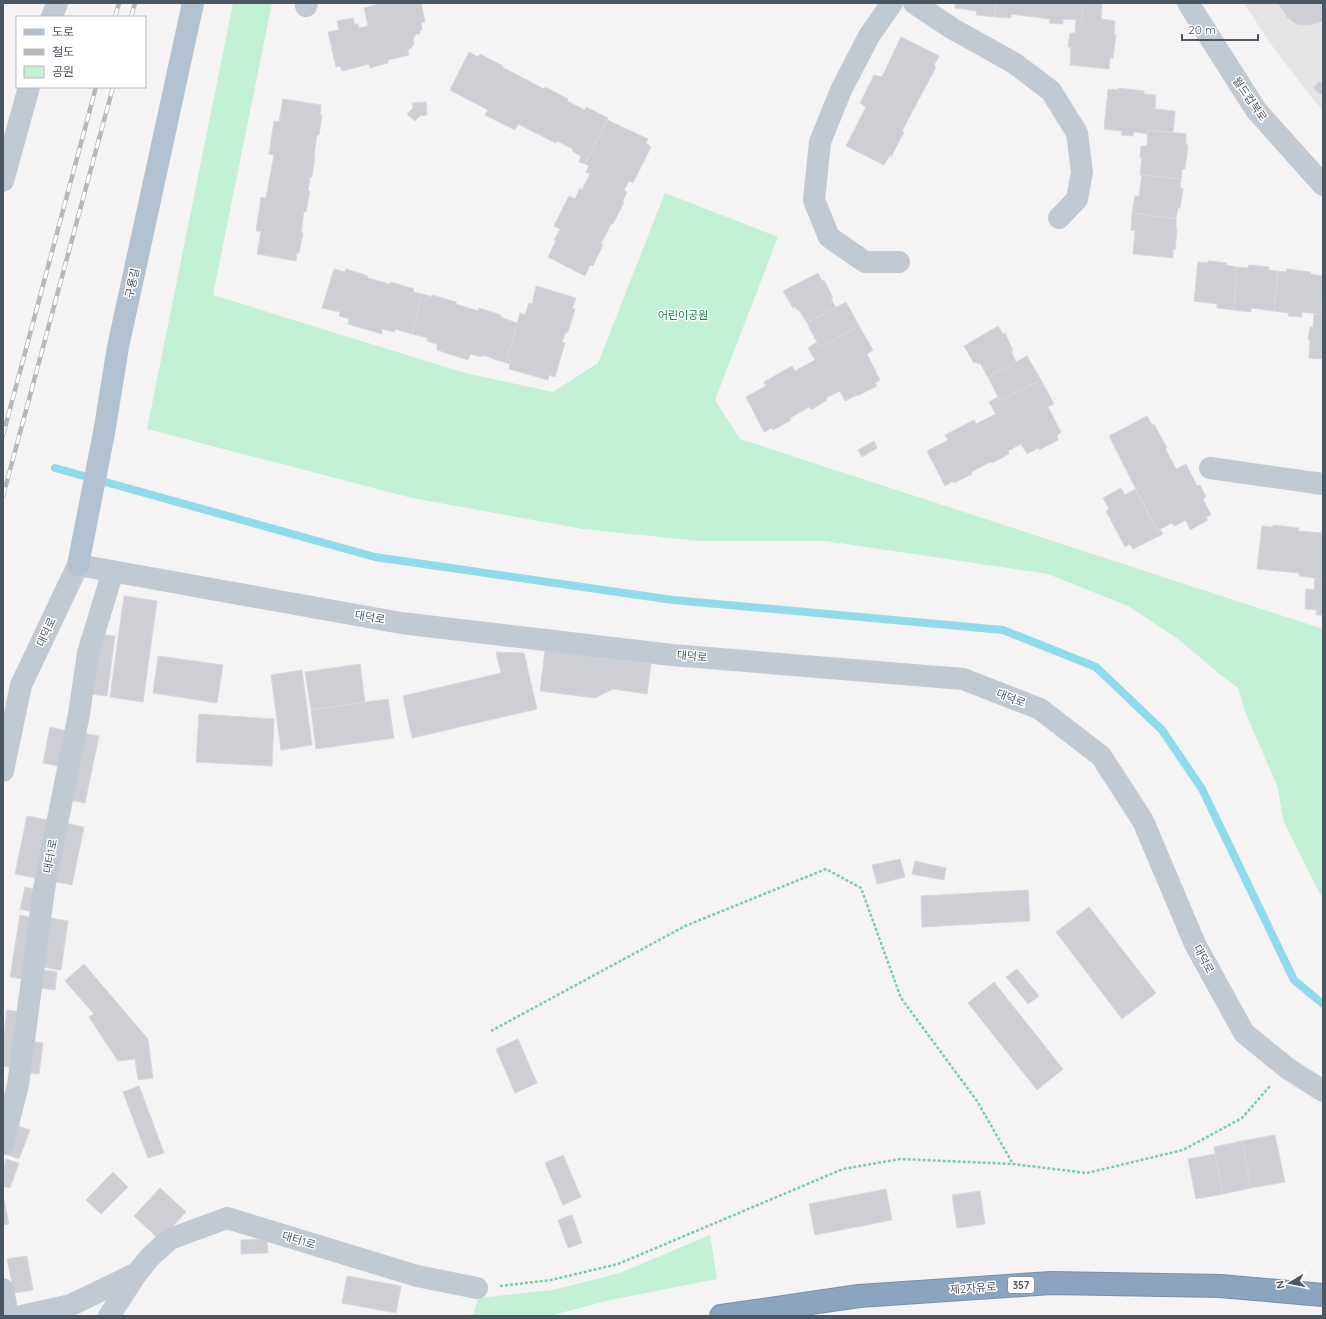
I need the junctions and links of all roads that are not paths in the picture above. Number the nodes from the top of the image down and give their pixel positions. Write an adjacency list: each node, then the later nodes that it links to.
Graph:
1 (57, 3): 6 (street)
2 (193, 3): 14 (main road, 구룡길)
3 (892, 3): 11 (street)
4 (914, 3): 10 (street)
5 (1188, 3): 9 (street, 월드컵북로)
6 (52, 16)
7 (29, 88): 8 (street)
8 (3, 181)
9 (1323, 185)
10 (1059, 218)
11 (899, 262)
12 (1210, 468): 13 (street)
13 (1323, 484)
14 (80, 555): 15 (street, 대덕로); 16 (street, 대덕로)
15 (113, 571): 17 (street, 대덕로); 18 (street, 대터1로)
16 (3, 770)
17 (1323, 1091)
18 (3, 1144)
19 (137, 1273): 20 (street, 대터1로); 24 (street, 대터1로); 25 (street, 대터1로)
20 (477, 1288)
21 (3, 1289): 23 (street)
22 (1323, 1295): 26 (highway, 제2자유로 / 357)
23 (8, 1316)
24 (21, 1316)
25 (109, 1316)
26 (720, 1316)

